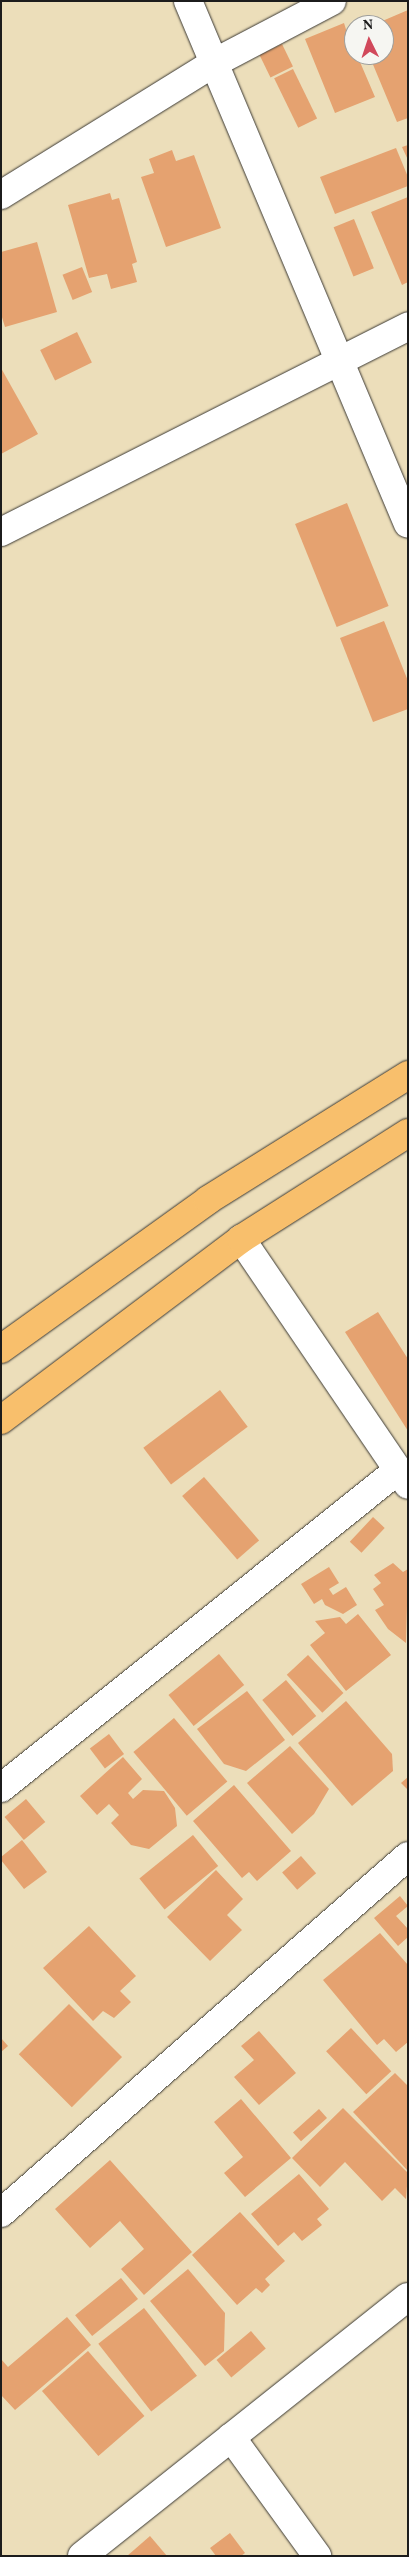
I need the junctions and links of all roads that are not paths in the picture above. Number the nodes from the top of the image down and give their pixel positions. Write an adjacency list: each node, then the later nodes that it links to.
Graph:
1 (188, 1): 3 (street)
2 (332, 1): 3 (street)
3 (214, 63): 4 (street); 6 (street)
4 (1, 195)
5 (408, 326): 6 (street)
6 (340, 357): 7 (street); 8 (street)
7 (408, 524)
8 (1, 532)
9 (408, 1075): 12 (main road)
10 (408, 1133): 11 (main road)
11 (240, 1239): 13 (main road); 14 (street)
12 (1, 1348)
13 (1, 1420)
14 (403, 1478): 15 (street)
15 (1, 1788)
16 (408, 1856): 17 (street)
17 (1, 2213)
18 (408, 2297): 19 (street)
19 (231, 2437): 20 (street); 21 (street)
20 (82, 2556)
21 (317, 2556)

